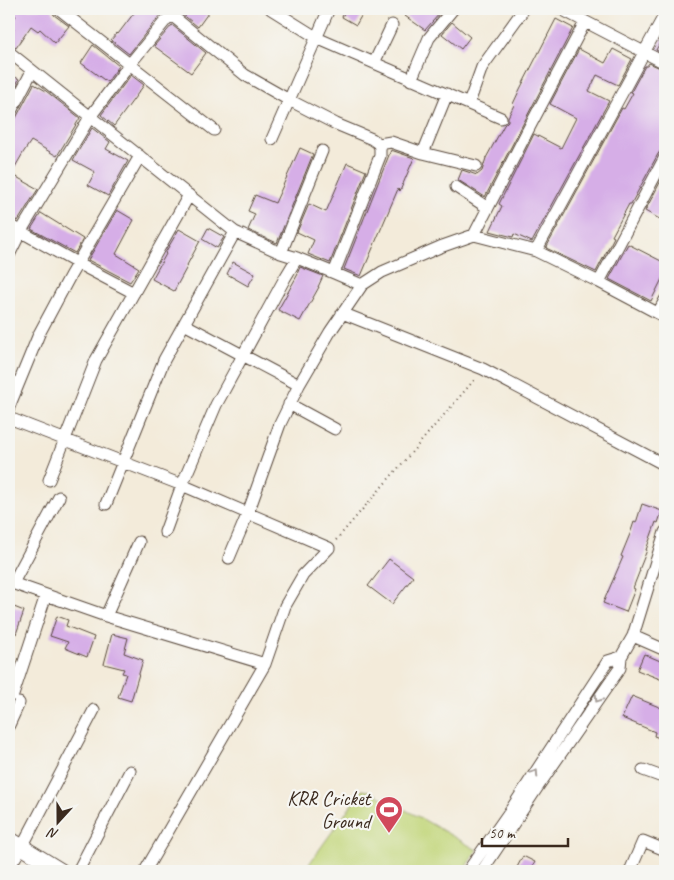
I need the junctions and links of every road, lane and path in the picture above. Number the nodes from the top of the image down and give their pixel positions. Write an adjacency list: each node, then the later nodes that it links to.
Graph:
1 (59, 9): 16 (street)
2 (271, 9): 11 (street)
3 (329, 9): 11 (street)
4 (453, 9): 18 (street)
5 (524, 9): 21 (street)
6 (561, 9): 9 (street)
7 (170, 11): 16 (street); 20 (street)
8 (665, 14): 13 (street)
9 (585, 22): 13 (street); 35 (street)
10 (392, 24): 14 (street)
11 (316, 38): 14 (street); 20 (street)
12 (9, 52): 17 (street)
13 (644, 52): 15 (street); 40 (street)
14 (374, 63): 18 (street)
15 (665, 63)
16 (130, 64): 23 (street); 25 (street)
17 (32, 72): 22 (street); 23 (street)
18 (411, 80): 19 (street)
19 (447, 94): 21 (street); 29 (street)
20 (289, 100): 26 (street); 27 (street)
21 (469, 103): 24 (street)
22 (9, 115)
23 (90, 116): 30 (street); 37 (street)
24 (501, 118)
25 (214, 130)
26 (272, 139)
27 (379, 144): 29 (street); 45 (street)
28 (322, 151): 41 (street)
29 (423, 153): 32 (street)
30 (140, 156): 34 (street); 44 (street)
31 (665, 158): 46 (street)
32 (476, 166)
33 (456, 187): 35 (street)
34 (189, 195): 38 (street); 48 (street)
35 (488, 208): 39 (street)
36 (9, 225): 37 (street)
37 (21, 232): 42 (street); 44 (street)
38 (235, 232): 41 (street); 52 (street)
39 (474, 235): 40 (street); 47 (street)
40 (536, 251): 46 (street)
41 (281, 253): 43 (street)
42 (9, 255)
43 (297, 258): 45 (street); 53 (street)
44 (77, 263): 48 (street); 57 (street)
45 (334, 273): 47 (street)
46 (599, 282): 51 (street)
47 (362, 285): 50 (street)
48 (134, 293): 60 (street)
49 (665, 300): 51 (street)
50 (342, 313): 54 (street); 55 (street)
51 (662, 315)
52 (184, 324): 53 (street); 61 (street)
53 (243, 356): 55 (street); 64 (street)
54 (483, 369): 62 (street); 71 (path)
55 (299, 385): 56 (street)
56 (289, 404): 59 (street); 67 (street)
57 (9, 407)
58 (9, 418): 60 (street)
59 (335, 429)
60 (65, 440): 61 (street); 63 (street)
61 (123, 462): 64 (street); 66 (street)
62 (665, 465)
63 (49, 480)
64 (182, 485): 67 (street); 68 (street)
65 (59, 496): 73 (street)
66 (106, 504)
67 (248, 512): 71 (street); 72 (street)
68 (165, 532)
69 (665, 532): 76 (street)
70 (138, 542): 75 (street)
71 (329, 548): 78 (street)
72 (229, 558)
73 (11, 582): 74 (street)
74 (46, 595): 75 (street); 80 (street)
75 (106, 616): 78 (street)
76 (633, 636): 77 (street); 85 (street)
77 (665, 650)
78 (265, 664): 91 (street)
79 (94, 710): 86 (street)
80 (9, 725)
81 (642, 770): 83 (street)
82 (130, 771): 90 (street)
83 (665, 778)
84 (9, 839): 86 (street)
85 (495, 842): 92 (street); 93 (street)
86 (22, 847): 88 (street); 89 (street)
87 (665, 850): 94 (street)
88 (9, 867)
89 (61, 871)
90 (78, 871)
91 (145, 871)
92 (468, 871)
93 (482, 871)
94 (630, 871)

